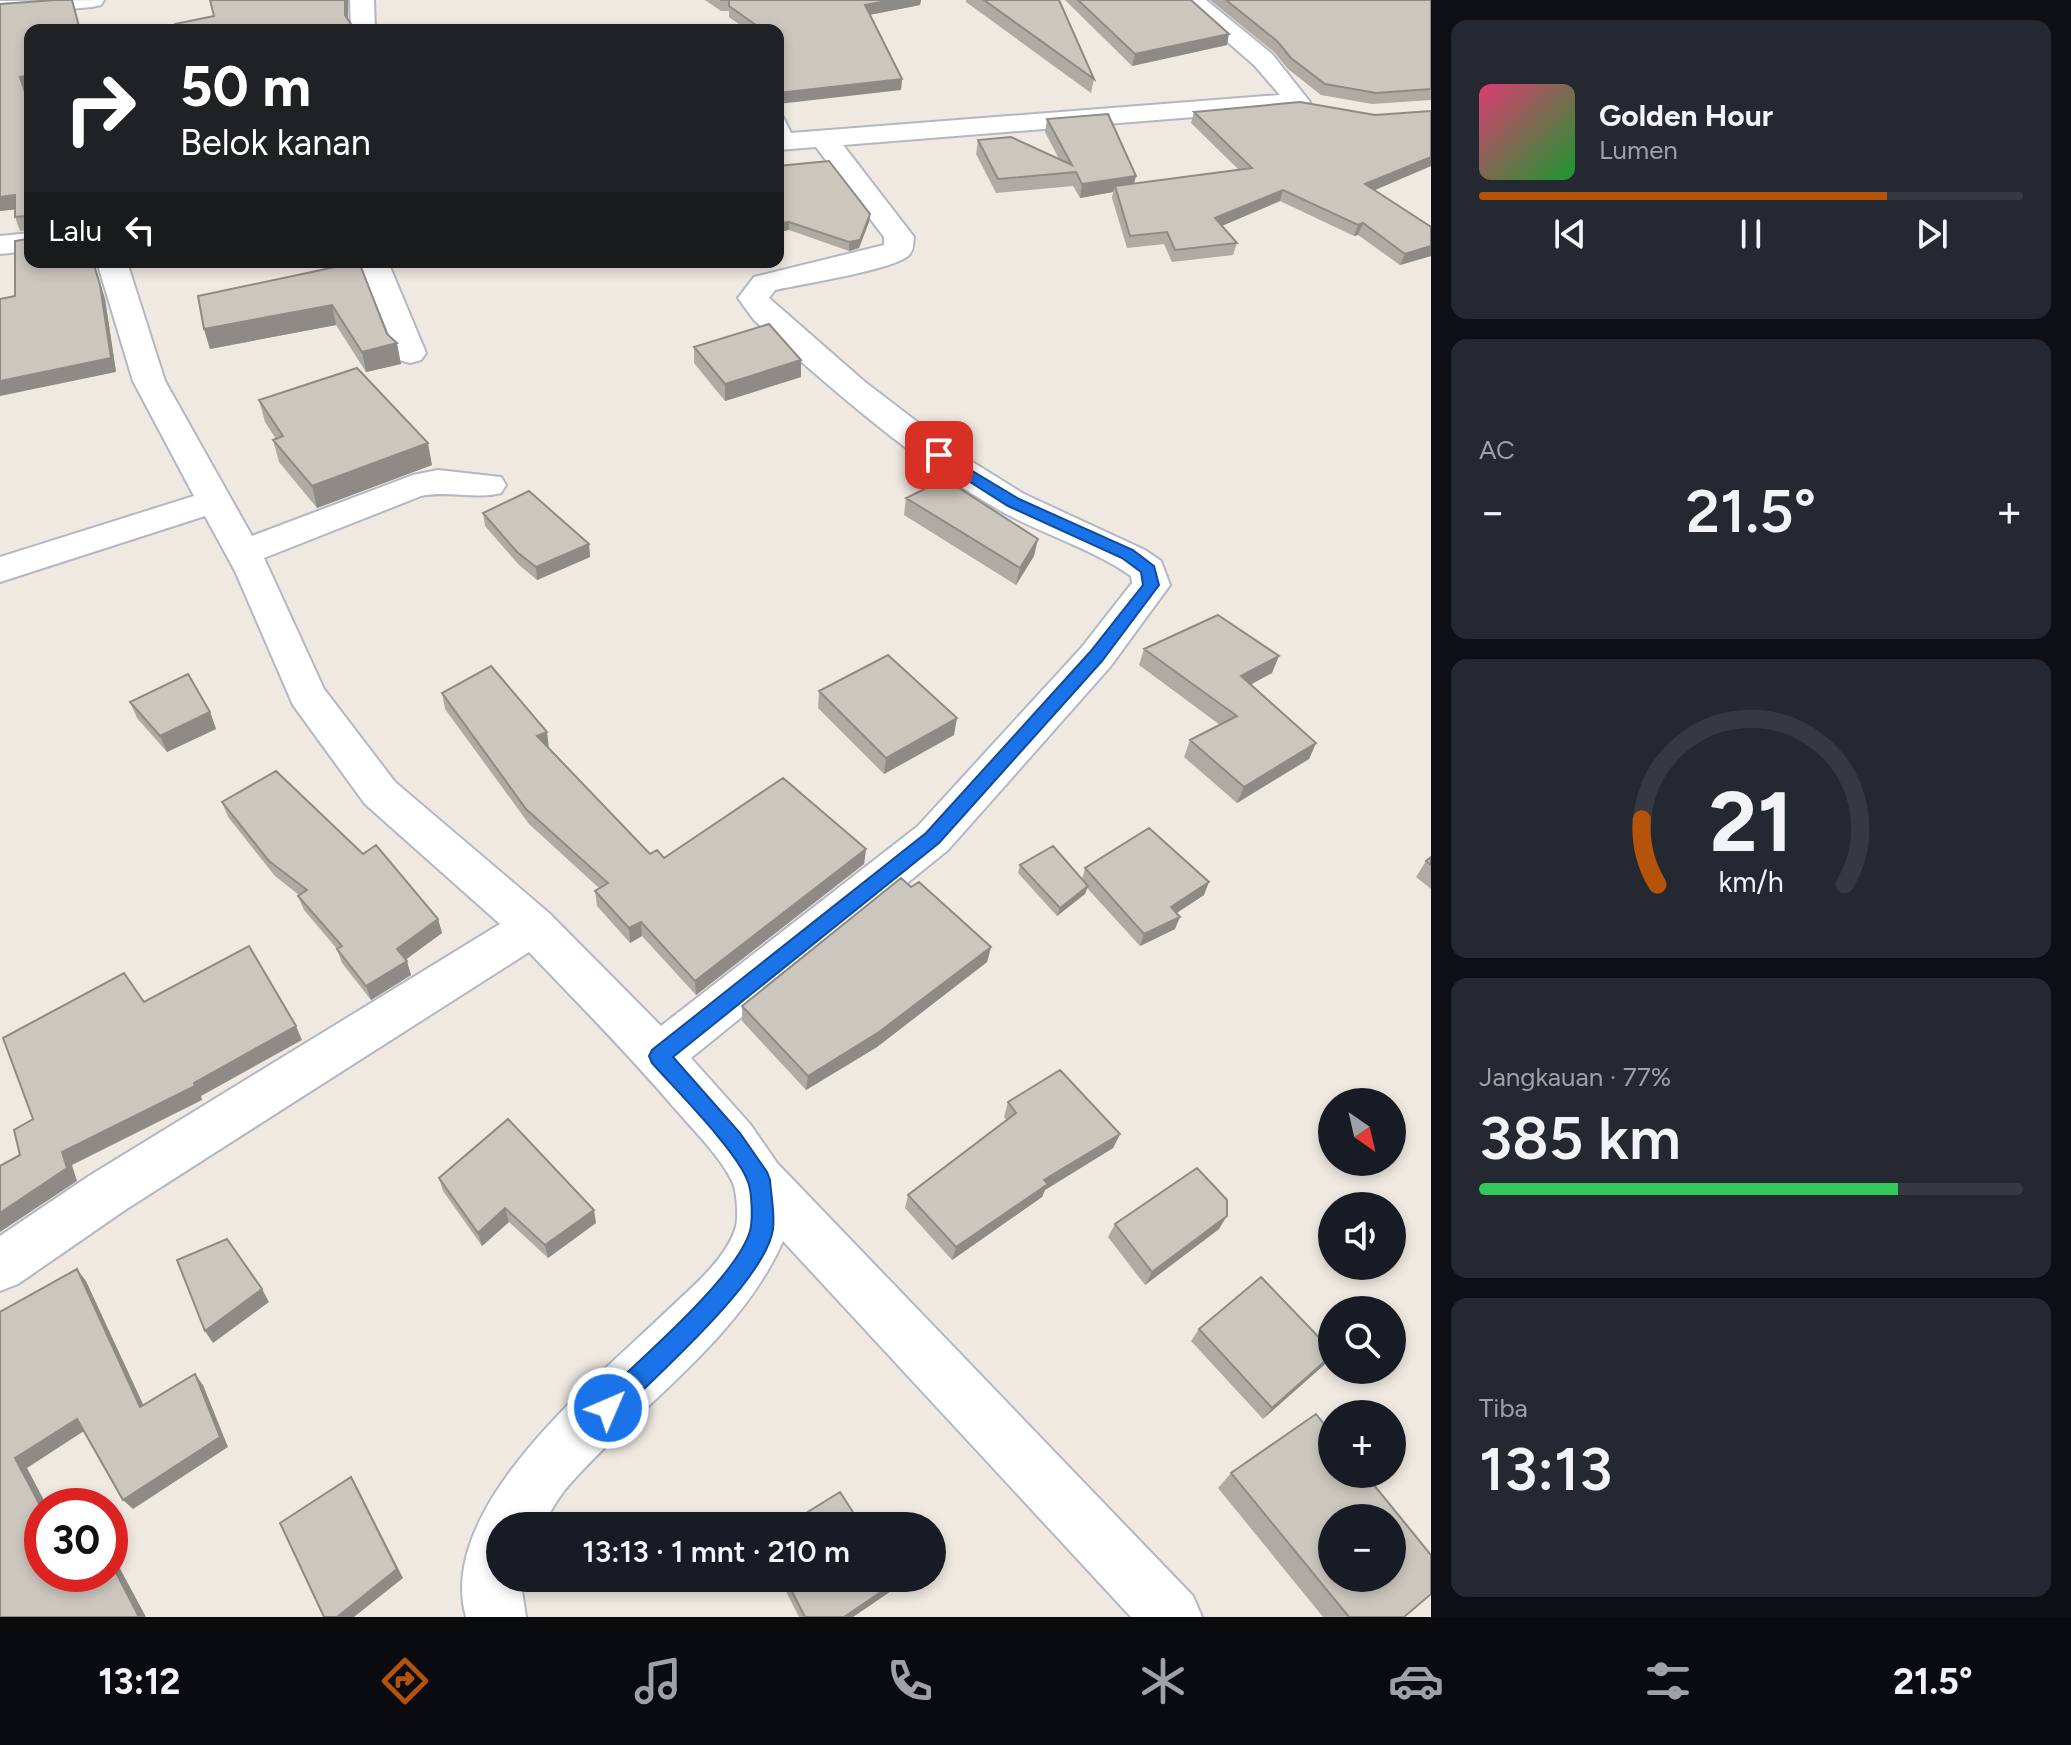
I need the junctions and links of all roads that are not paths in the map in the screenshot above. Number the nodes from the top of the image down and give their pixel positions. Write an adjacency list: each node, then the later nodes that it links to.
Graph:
1 (92, 0): 4 (street)
2 (362, 0): 5 (street)
3 (1191, 0): 6 (street)
4 (0, 8)
5 (363, 24)
6 (1297, 102): 7 (street); 8 (street)
7 (1325, 108)
8 (792, 135): 19 (street)
9 (24, 243): 10 (street)
10 (0, 245)
11 (114, 268): 15 (street)
12 (375, 268): 13 (street)
13 (410, 353)
14 (489, 485): 16 (street)
15 (215, 501): 16 (street); 17 (street)
16 (243, 553): 18 (street)
17 (0, 570)
18 (533, 926): 19 (street); 21 (street)
19 (659, 1056): 20 (street)
20 (759, 1180): 22 (street); 25 (street)
21 (0, 1266)
22 (517, 1512)
23 (494, 1592): 24 (street)
24 (496, 1617)
25 (1172, 1617)

